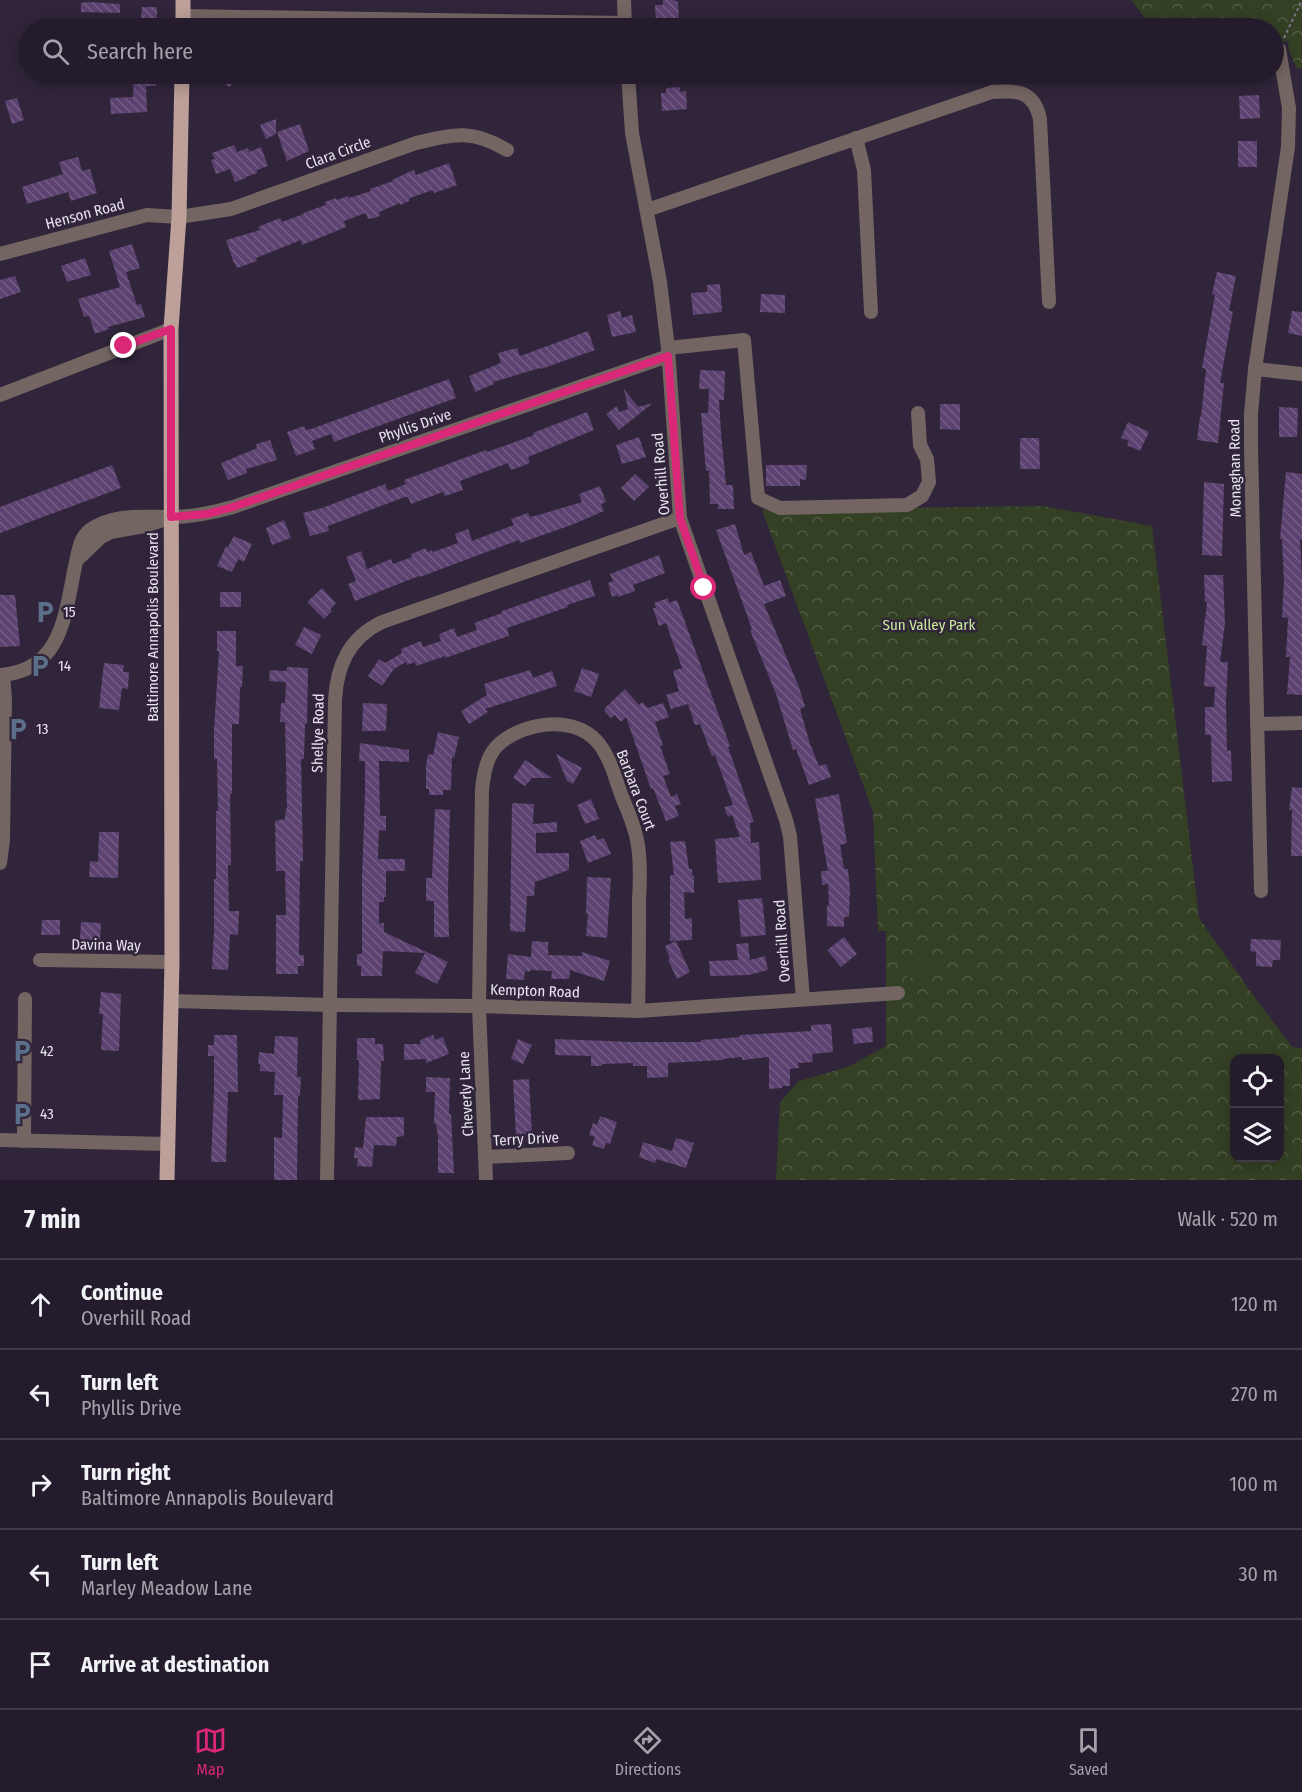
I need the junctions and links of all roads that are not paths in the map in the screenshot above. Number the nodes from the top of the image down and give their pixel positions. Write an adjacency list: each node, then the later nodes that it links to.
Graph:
1 (183, 0): 3 (main road)
2 (624, 0): 4 (street)
3 (183, 18)
4 (625, 18)
5 (1284, 78): 8 (street, Monaghan Road)
6 (182, 84): 12 (main road, Baltimore Annapolis Boulevard)
7 (629, 84): 11 (street, Overhill Road)
8 (1296, 123): 18 (street, Monaghan Road)
9 (856, 138): 11 (street); 14 (street); 15 (street)
10 (507, 150): 12 (street, Clara Circle)
11 (647, 210): 17 (street, Overhill Road)
12 (179, 217): 13 (street, Henson Road); 16 (main road, Baltimore Annapolis Boulevard)
13 (0, 254)
14 (1048, 302)
15 (871, 312)
16 (171, 329): 20 (street); 22 (main road, Baltimore Annapolis Boulevard)
17 (668, 352): 21 (street, Phyllis Drive); 22 (street, Phyllis Drive); 23 (street, Overhill Road)
18 (1255, 369): 19 (street); 26 (street, Monaghan Road)
19 (1302, 374)
20 (0, 395)
21 (918, 413)
22 (171, 517): 24 (street, Phyllis Drive); 30 (main road, Baltimore Annapolis Boulevard)
23 (680, 518): 33 (street, Overhill Road); 35 (street, Shellye Road)
24 (2, 675): 27 (street)
25 (1302, 723): 26 (street)
26 (1257, 724): 28 (street, Monaghan Road)
27 (0, 863)
28 (1261, 891)
29 (40, 960): 30 (street, Davina Way)
30 (172, 962): 34 (main road, Baltimore Annapolis Boulevard)
31 (898, 993): 33 (street, Kempton Road)
32 (25, 999): 39 (street)
33 (803, 999): 37 (street, Kempton Road)
34 (171, 1001): 35 (street, Kempton Road); 40 (main road, Baltimore Annapolis Boulevard)
35 (330, 1005): 36 (street, Kempton Road); 44 (street, Shellye Road)
36 (479, 1006): 37 (street, Kempton Road); 37 (street, Barbara Court); 42 (street, Cheverly Lane)
37 (639, 1011)
38 (0, 1140): 39 (street)
39 (24, 1141): 40 (street)
40 (168, 1143): 43 (main road, Baltimore Annapolis Boulevard)
41 (568, 1154): 42 (street, Terry Drive)
42 (486, 1157): 45 (street, Cheverly Lane)
43 (167, 1180)
44 (327, 1180)
45 (486, 1180)

